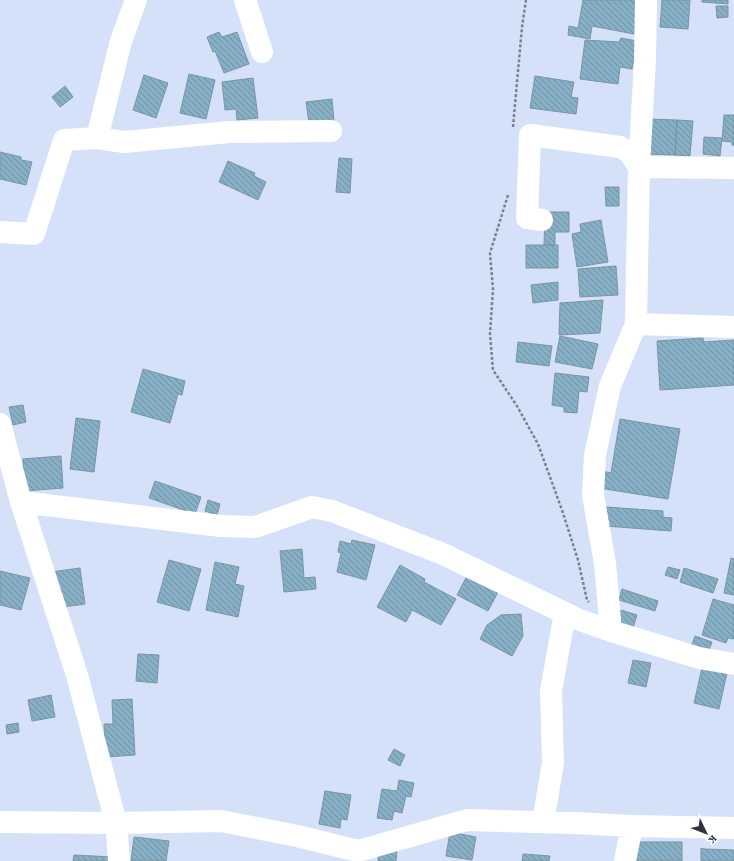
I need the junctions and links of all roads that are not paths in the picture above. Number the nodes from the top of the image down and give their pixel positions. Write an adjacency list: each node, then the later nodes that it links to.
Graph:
1 (136, 0): 6 (street)
2 (245, 0): 4 (street)
3 (646, 0): 7 (street)
4 (262, 52)
5 (331, 130): 6 (street)
6 (97, 138): 10 (street)
7 (639, 167): 8 (street); 9 (street); 11 (street)
8 (734, 168)
9 (542, 220)
10 (0, 232)
11 (636, 324): 12 (street); 16 (street)
12 (734, 327)
13 (0, 424): 14 (street)
14 (21, 502): 15 (street); 20 (street)
15 (565, 613): 16 (street); 19 (street)
16 (611, 631): 17 (street)
17 (734, 664)
18 (0, 822): 20 (street)
19 (543, 822): 20 (street); 21 (street)
20 (116, 823): 23 (street)
21 (632, 826): 22 (street); 24 (street)
22 (734, 828)
23 (119, 861)
24 (625, 861)

